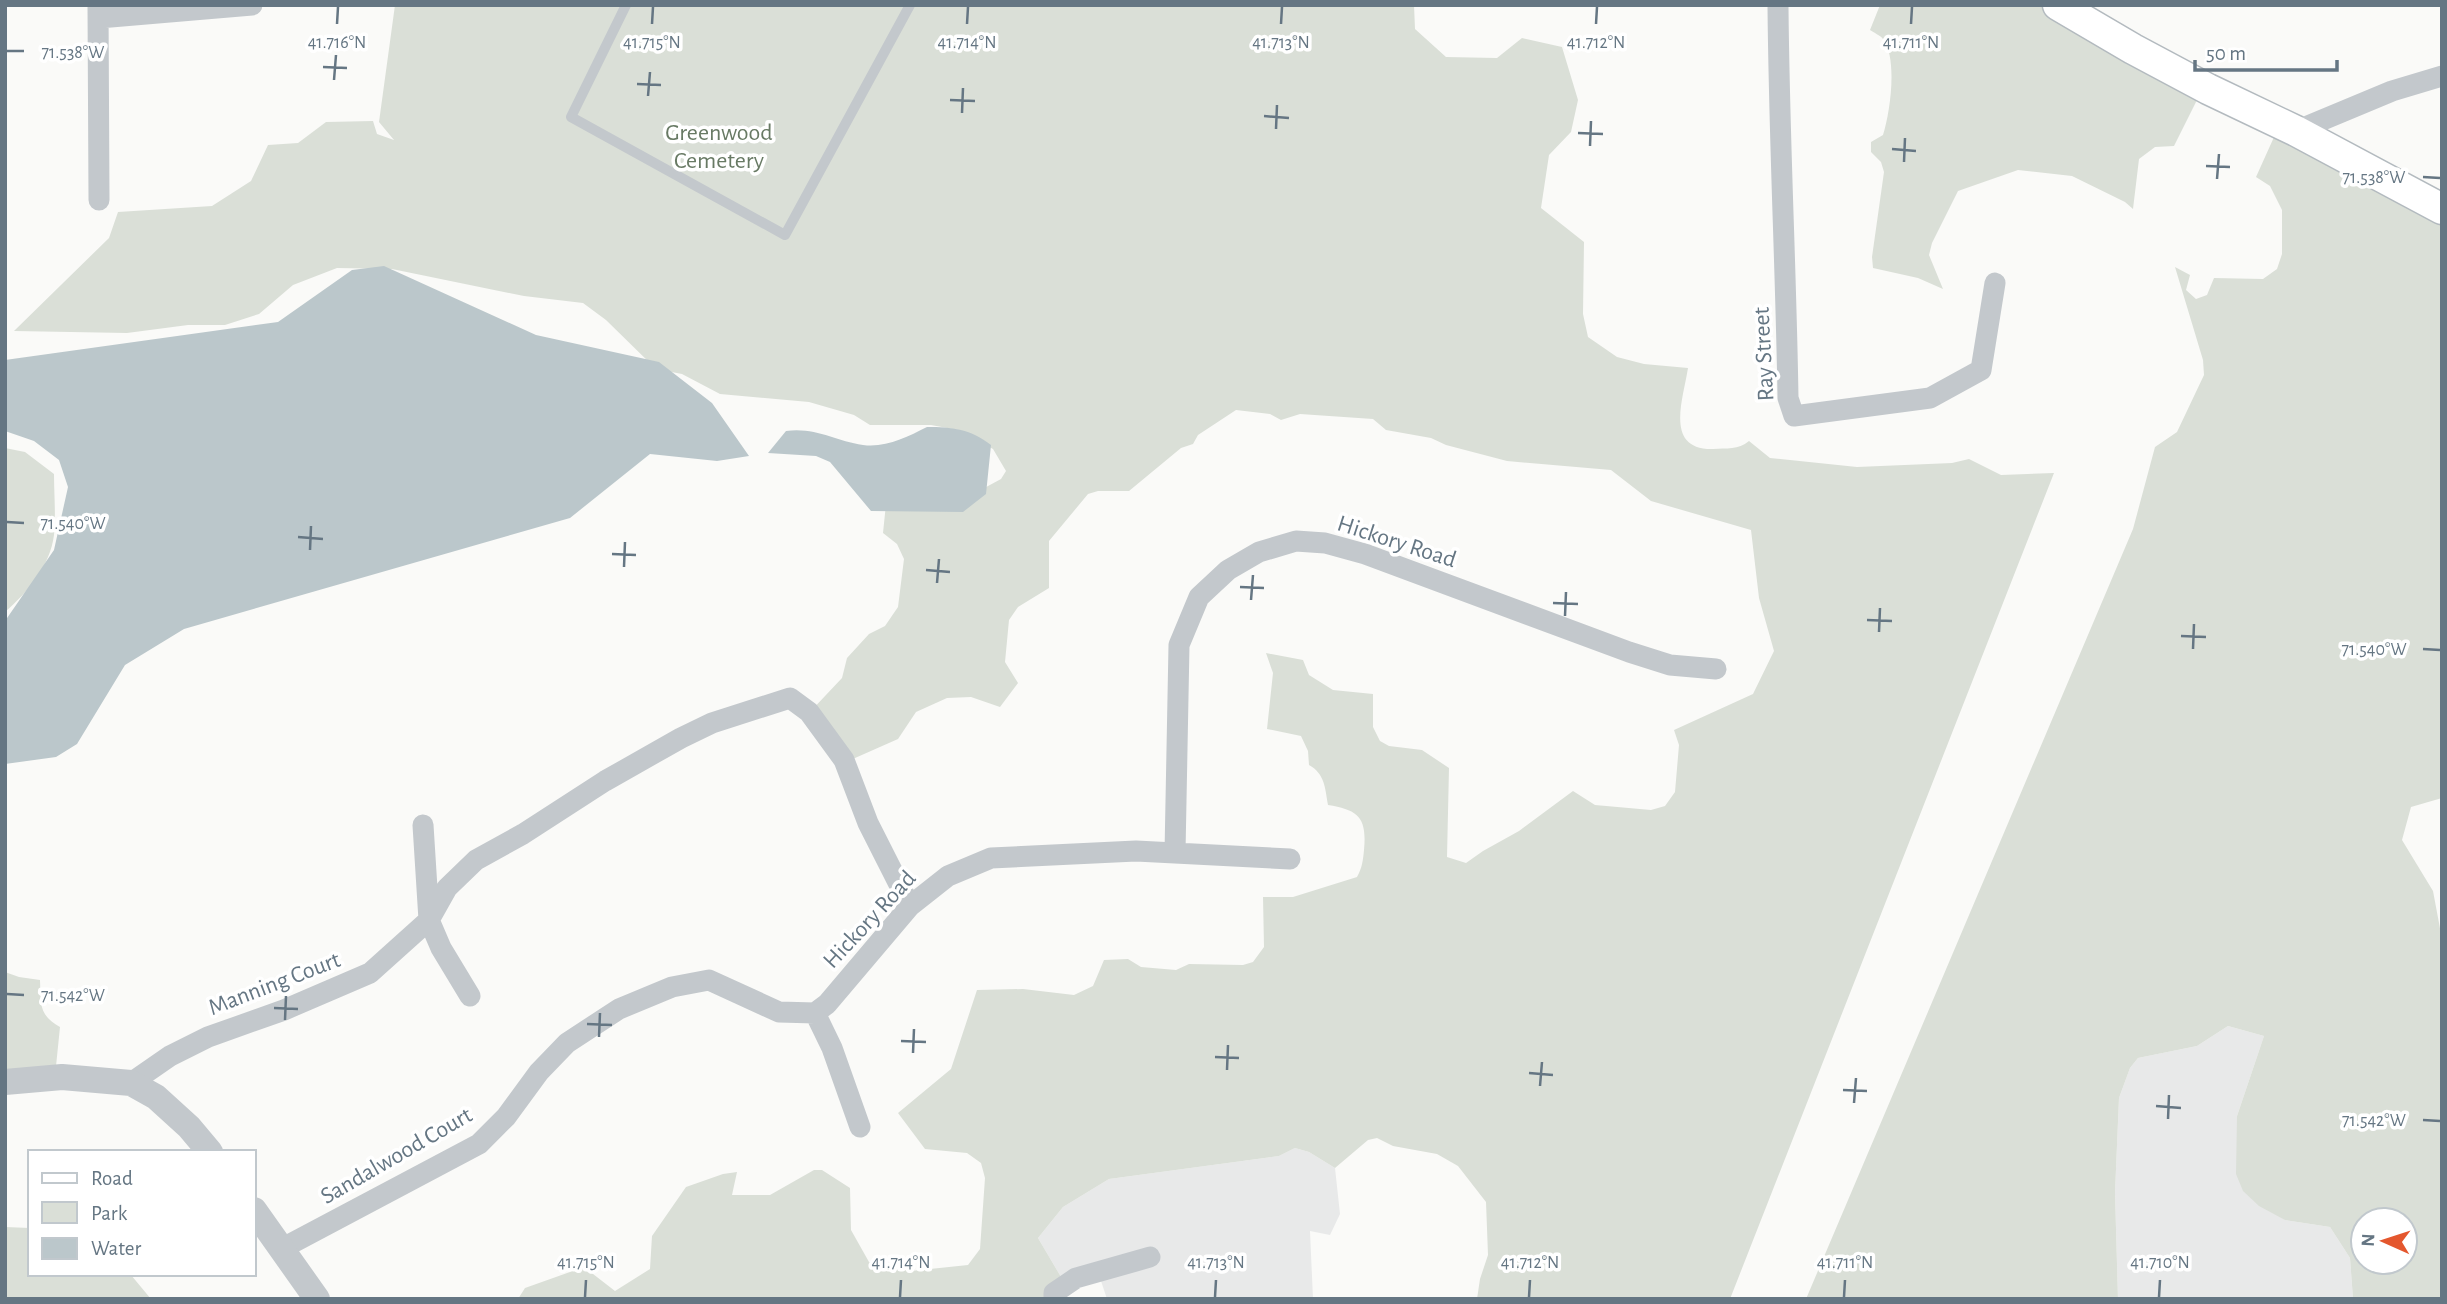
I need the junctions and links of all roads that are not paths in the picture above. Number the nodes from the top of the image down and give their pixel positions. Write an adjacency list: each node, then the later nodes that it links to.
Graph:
1 (252, 5): 6 (street)
2 (626, 5): 3 (lane)
3 (910, 5)
4 (1778, 5): 11 (street, Ray Street)
5 (2058, 5): 8 (main road)
6 (98, 12): 9 (street)
7 (2442, 76): 8 (street)
8 (2296, 131): 10 (main road)
9 (99, 200)
10 (2442, 209)
11 (1995, 283)
12 (1716, 669): 14 (street, Hickory Road)
13 (422, 825): 17 (street)
14 (1175, 853): 15 (street, Hickory Road); 16 (street, Hickory Road)
15 (1290, 859)
16 (910, 906): 17 (street, Manning Court); 19 (street, Hickory Road)
17 (429, 920): 18 (street); 21 (street, Manning Court)
18 (470, 996)
19 (816, 1013): 22 (street); 25 (street, Sandalwood Court)
20 (5, 1082): 21 (street)
21 (131, 1083): 23 (street)
22 (860, 1126)
23 (208, 1150)
24 (256, 1213): 25 (street)
25 (281, 1249): 27 (street)
26 (1150, 1257): 28 (street)
27 (317, 1299)
28 (1054, 1299)

